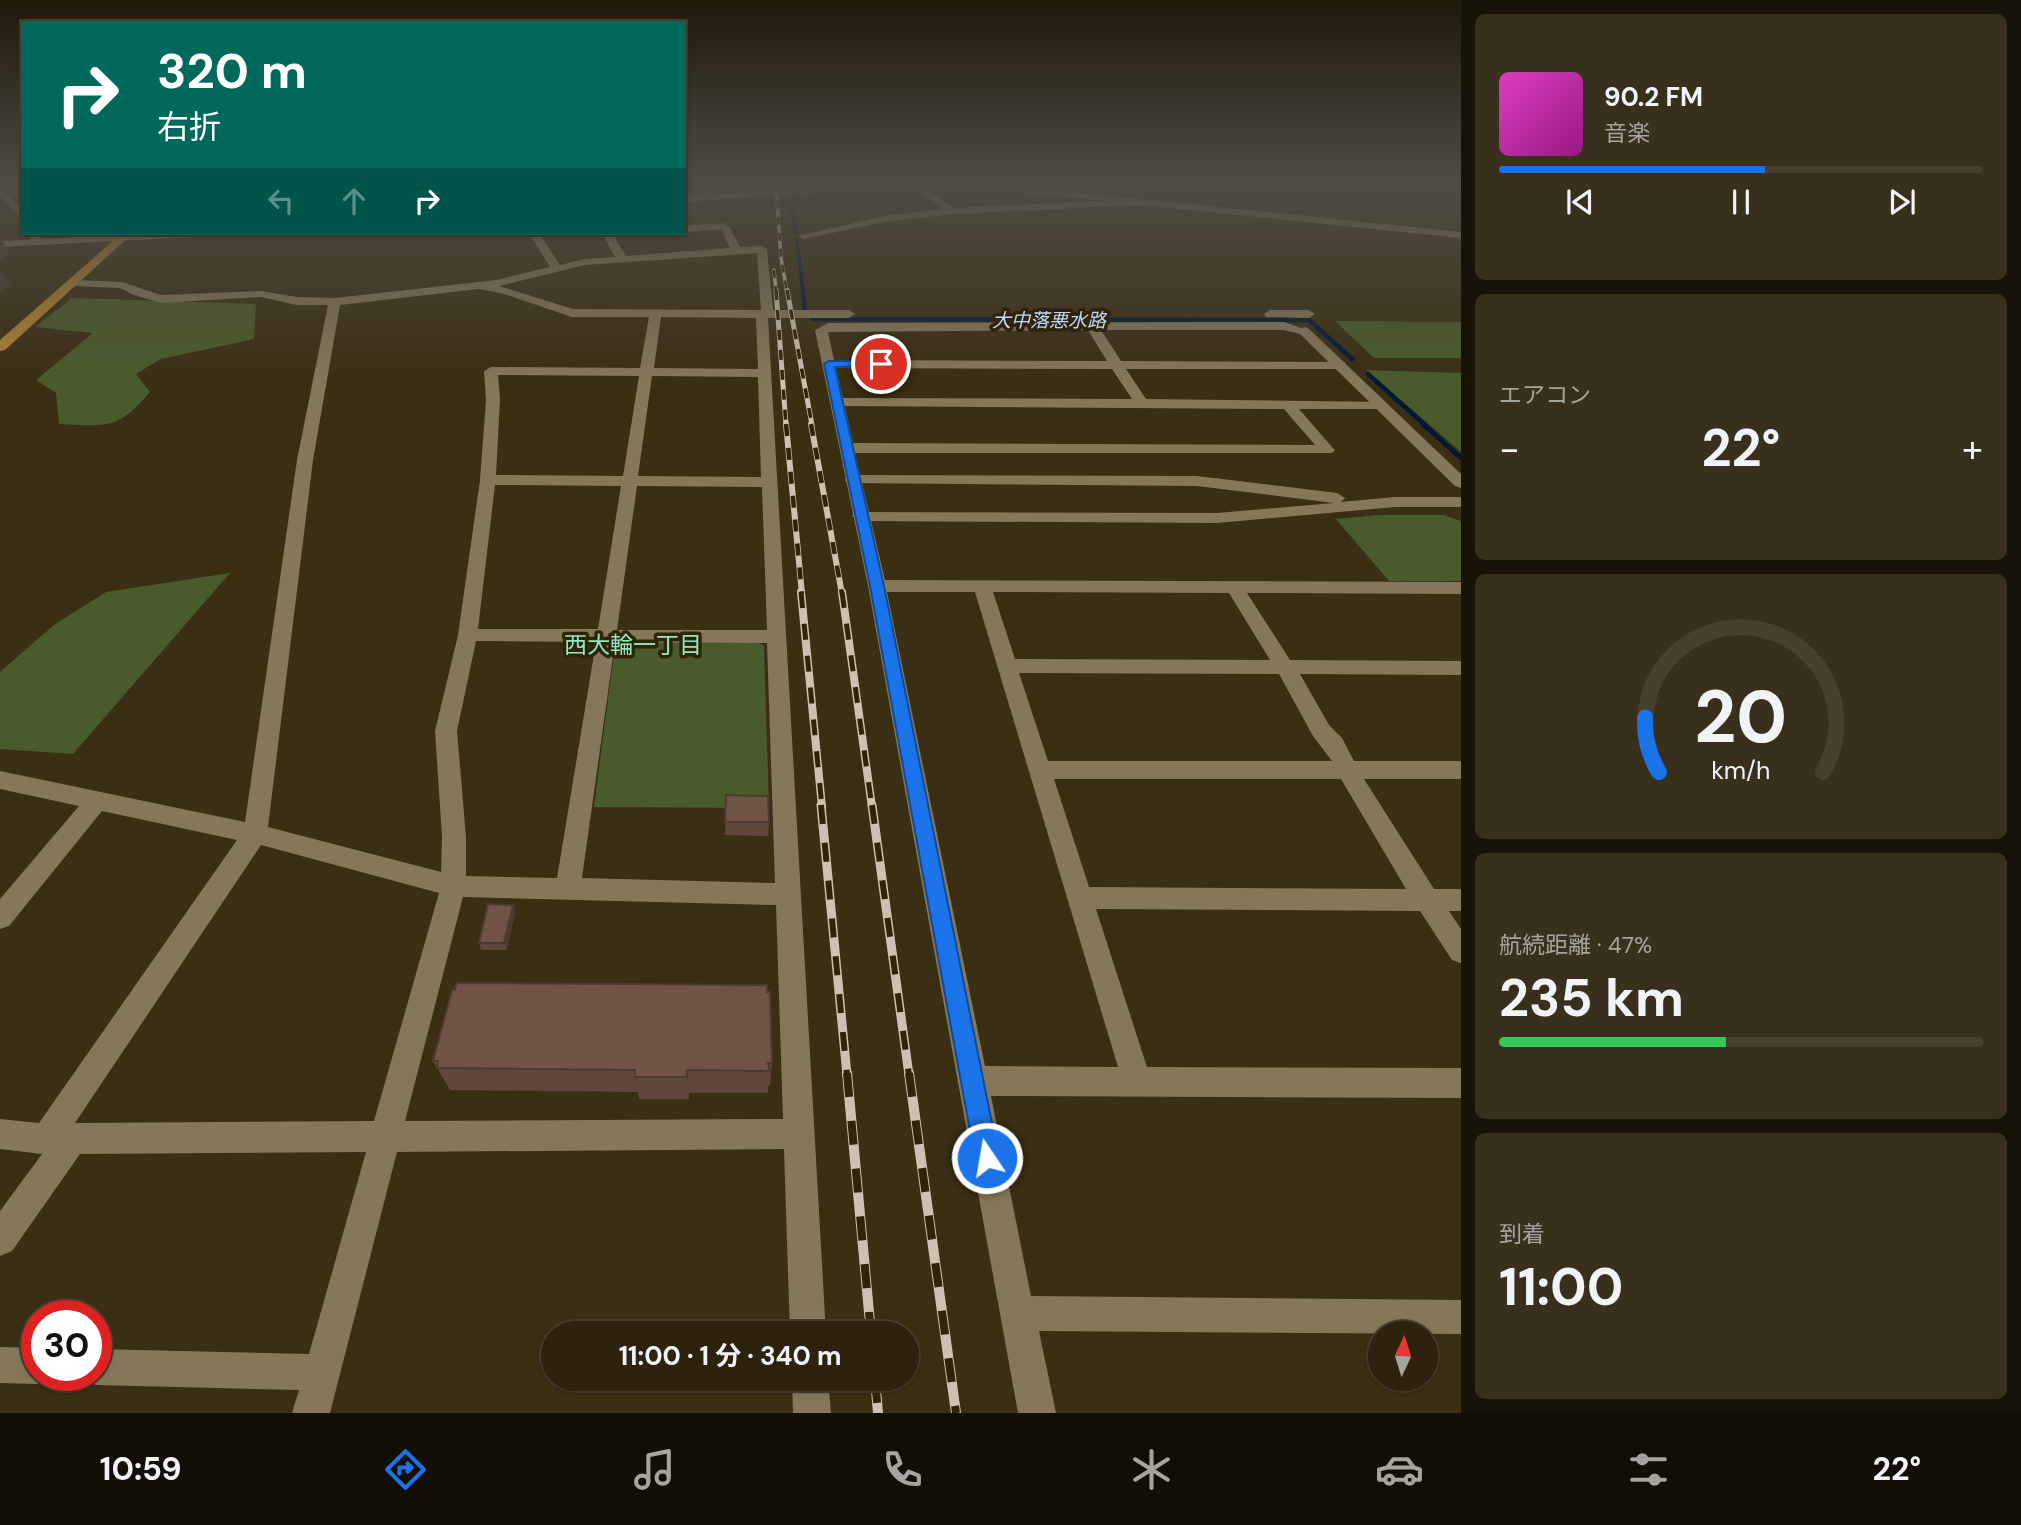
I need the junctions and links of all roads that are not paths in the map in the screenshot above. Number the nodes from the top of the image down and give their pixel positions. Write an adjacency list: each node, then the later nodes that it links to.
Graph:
1 (97, 251): 16 (main road)
2 (102, 251): 9 (main road)
3 (546, 251): 8 (street)
4 (617, 251): 7 (street)
5 (737, 251): 7 (street)
6 (762, 251): 12 (street)
7 (622, 259): 8 (street)
8 (556, 267): 10 (street)
9 (74, 282): 11 (street); 17 (main road)
10 (478, 285): 11 (street); 14 (street)
11 (335, 302): 51 (street)
12 (764, 314): 13 (street); 14 (street); 22 (street)
13 (1309, 314)
14 (655, 315): 21 (street)
15 (1092, 326): 18 (street); 19 (street); 20 (street)
16 (0, 330)
17 (0, 347)
18 (829, 364): 19 (street); 23 (street)
19 (1116, 364): 20 (street); 24 (street)
20 (1340, 365): 25 (street)
21 (646, 371): 22 (street); 28 (street); 29 (street)
22 (764, 373): 31 (street)
23 (837, 402): 24 (street); 27 (street)
24 (1141, 403): 26 (street)
25 (1380, 404): 26 (street); 32 (street)
26 (1288, 405): 27 (street)
27 (848, 448): 30 (street)
28 (488, 480): 29 (street); 40 (street)
29 (630, 481): 31 (street); 41 (street)
30 (853, 481): 33 (street); 35 (street)
31 (769, 482): 42 (street)
32 (1461, 483)
33 (1395, 502): 34 (street); 35 (street)
34 (1461, 502)
35 (860, 516): 36 (street)
36 (877, 586): 37 (street); 60 (street)
37 (982, 586): 38 (street); 43 (street)
38 (1235, 587): 39 (street); 44 (street)
39 (1461, 588)
40 (468, 635): 41 (street); 52 (street)
41 (607, 636): 42 (street); 53 (street)
42 (776, 637): 54 (street)
43 (1009, 666): 44 (street); 47 (street)
44 (1284, 667): 45 (street); 46 (street)
45 (1461, 668)
46 (1345, 769): 47 (street); 48 (street); 56 (street)
47 (1041, 770): 55 (street)
48 (1461, 770)
49 (0, 780): 50 (street)
50 (98, 799): 51 (street); 58 (street)
51 (256, 834): 52 (street); 66 (street)
52 (453, 886): 53 (street); 65 (street)
53 (568, 890): 54 (street)
54 (788, 894): 64 (street)
55 (1080, 898): 56 (street); 61 (street)
56 (1429, 900): 57 (street); 59 (street)
57 (1461, 900)
58 (1, 915)
59 (1461, 951)
60 (971, 1081): 61 (street); 68 (street)
61 (1137, 1082): 62 (street)
62 (1461, 1083)
63 (0, 1134): 66 (street)
64 (799, 1134): 65 (street); 70 (street)
65 (384, 1137): 66 (street); 74 (street)
66 (59, 1139): 67 (street)
67 (0, 1239)
68 (1018, 1313): 69 (street); 78 (street)
69 (1461, 1317)
70 (807, 1321)
71 (0, 1365): 72 (street)
72 (21, 1366)
73 (112, 1367): 74 (street)
74 (322, 1372): 76 (street)
75 (811, 1391): 77 (street)
76 (311, 1413)
77 (812, 1413)
78 (1037, 1413)

